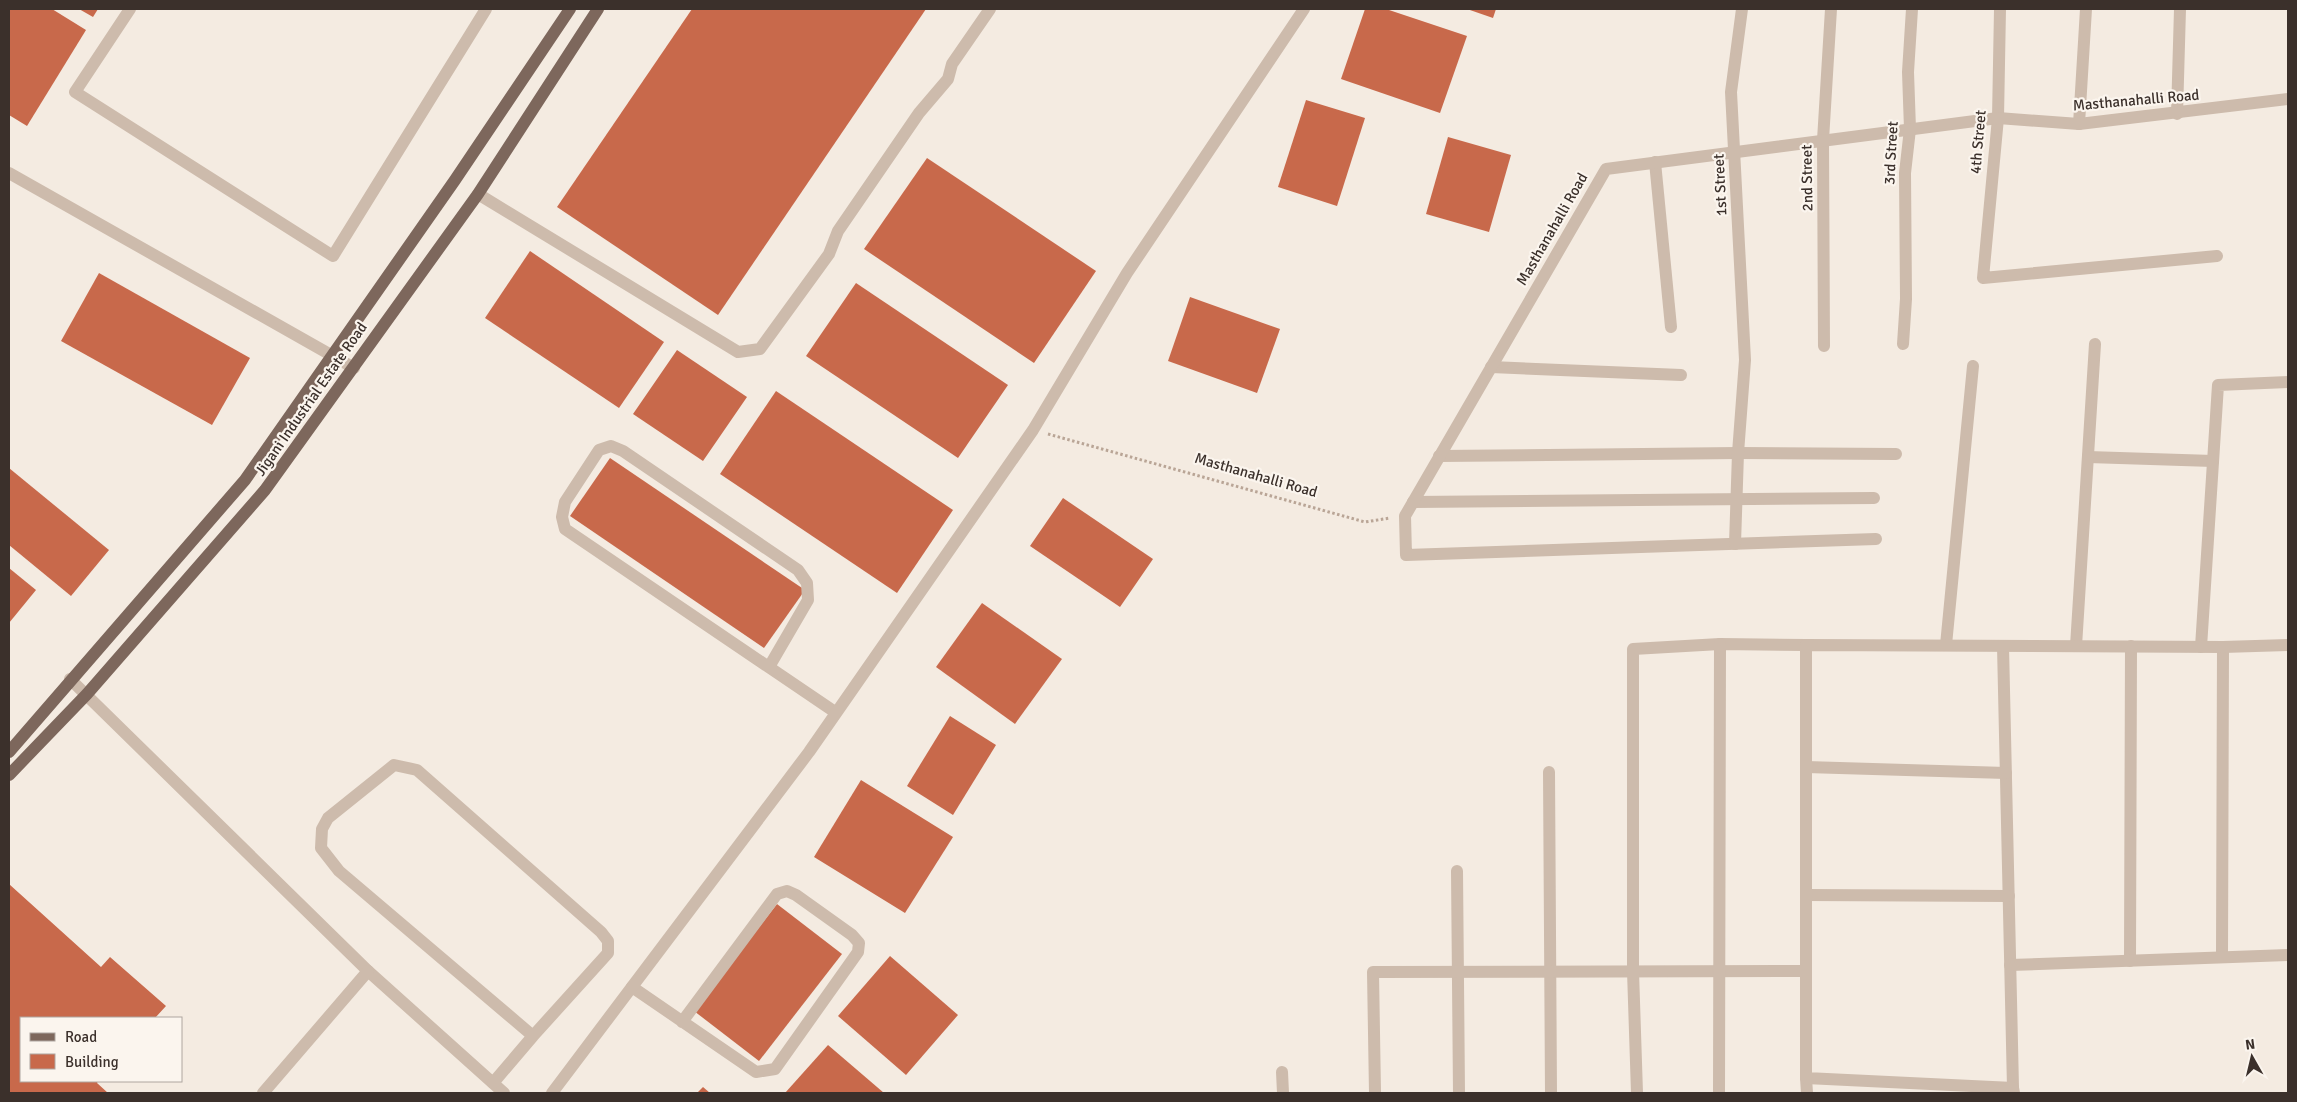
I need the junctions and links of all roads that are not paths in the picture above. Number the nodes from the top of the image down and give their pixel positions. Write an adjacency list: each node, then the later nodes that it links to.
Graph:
1 (130, 9): 2 (street)
2 (486, 9)
3 (570, 9): 28 (main road, Jigani Industrial Estate Road)
4 (598, 9): 22 (main road, Jigani Industrial Estate Road)
5 (990, 9): 22 (street)
6 (1304, 9): 56 (street)
7 (1742, 9): 19 (street, 1st Street)
8 (1831, 9): 18 (street, 2nd Street)
9 (1912, 9): 17 (street, 3rd Street)
10 (2000, 9): 15 (street, 4th Street)
11 (2086, 9): 16 (street)
12 (2180, 9): 14 (street)
13 (2288, 99): 14 (street, Masthanahalli Road)
14 (2177, 114): 16 (street, Masthanahalli Road)
15 (1998, 118): 16 (street, Masthanahalli Road); 17 (street, Masthanahalli Road); 23 (street, 4th Street)
16 (2079, 124)
17 (1910, 129): 18 (street, Masthanahalli Road); 25 (street, 3rd Street)
18 (1823, 140): 19 (street, Masthanahalli Road); 27 (street, 2nd Street)
19 (1734, 152): 20 (street, Masthanahalli Road); 34 (street, 1st Street)
20 (1655, 162): 24 (street); 30 (street, Masthanahalli Road)
21 (9, 173): 28 (street)
22 (478, 194): 31 (main road, Jigani Industrial Estate Road)
23 (2217, 256)
24 (1671, 327)
25 (1903, 344)
26 (2095, 344): 37 (street)
27 (1824, 346)
28 (331, 356): 31 (street); 54 (main road, Jigani Industrial Estate Road)
29 (1973, 366): 47 (street)
30 (1491, 367): 32 (street); 36 (street, Masthanahalli Road)
31 (354, 368): 55 (main road, Jigani Industrial Estate Road)
32 (1681, 374)
33 (2288, 382): 38 (street)
34 (1738, 453): 35 (street); 36 (street); 40 (street, 1st Street)
35 (1896, 454)
36 (1440, 456): 41 (street, Masthanahalli Road)
37 (2088, 457): 38 (street); 49 (street)
38 (2213, 461): 51 (street)
39 (1874, 498): 40 (street)
40 (1736, 499): 41 (street); 43 (street, 1st Street)
41 (1413, 502): 43 (street, Masthanahalli Road)
42 (1876, 539): 43 (street)
43 (1735, 544)
44 (1720, 644): 45 (street); 71 (street); 72 (street)
45 (1806, 645): 47 (street); 58 (street)
46 (2288, 645): 52 (street)
47 (1946, 646): 48 (street)
48 (2003, 646): 49 (street); 60 (street)
49 (2076, 646): 50 (street)
50 (2131, 646): 51 (street); 67 (street)
51 (2202, 647): 52 (street)
52 (2223, 647): 66 (street)
53 (770, 667): 53 (street); 56 (street)
54 (70, 680): 55 (street); 57 (main road, Jigani Industrial Estate Road)
55 (87, 694): 61 (main road, Jigani Industrial Estate Road); 69 (street)
56 (835, 712): 75 (street)
57 (9, 752)
58 (1806, 767): 60 (street); 63 (street)
59 (1549, 772): 70 (street)
60 (2006, 774): 64 (street)
61 (9, 775)
62 (1457, 871): 74 (street)
63 (1806, 895): 64 (street); 73 (street)
64 (2009, 896): 68 (street)
65 (2288, 955): 66 (street)
66 (2222, 958): 67 (street)
67 (2130, 961): 68 (street)
68 (2010, 964): 81 (street)
69 (368, 971): 80 (street); 82 (street)
70 (1550, 971): 71 (street); 74 (street); 88 (street)
71 (1633, 971): 72 (street); 89 (street)
72 (1720, 971): 73 (street); 90 (street)
73 (1806, 971): 79 (street)
74 (1458, 972): 86 (street); 87 (street)
75 (632, 987): 76 (street); 84 (street)
76 (682, 1022): 76 (street)
77 (533, 1036): 77 (street); 80 (street)
78 (1282, 1072): 85 (street)
79 (1806, 1078): 81 (street); 91 (street)
80 (493, 1083): 83 (street)
81 (2013, 1091)
82 (267, 1092)
83 (504, 1093)
84 (552, 1093)
85 (1283, 1093)
86 (1375, 1093)
87 (1459, 1093)
88 (1551, 1093)
89 (1637, 1093)
90 (1719, 1093)
91 (1807, 1093)

